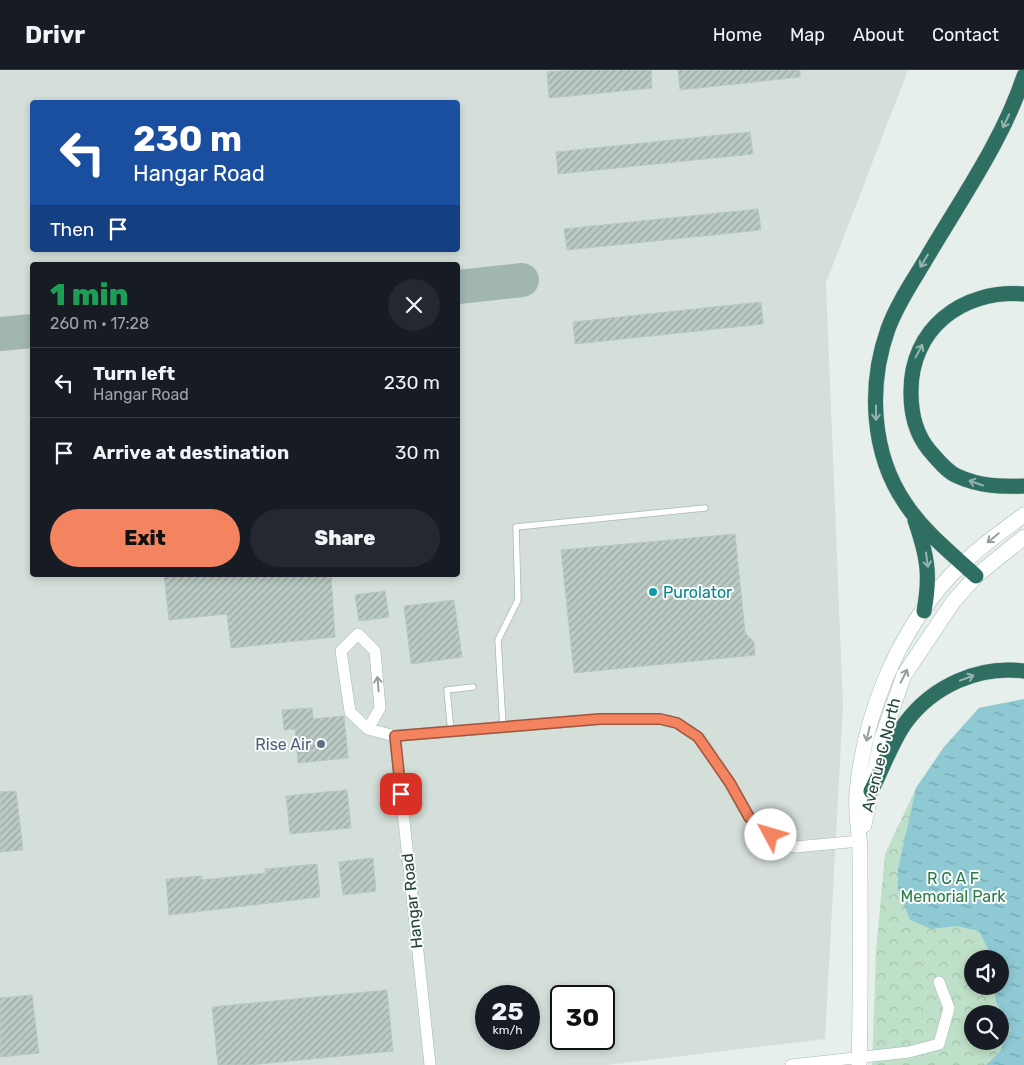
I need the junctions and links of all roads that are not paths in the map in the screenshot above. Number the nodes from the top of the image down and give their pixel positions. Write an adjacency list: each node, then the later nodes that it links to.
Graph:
1 (1024, 76): 5 (highway, one-way to 5)
2 (1024, 294): 3 (highway, one-way to 2)
3 (1024, 486)
4 (705, 508): 13 (lane)
5 (912, 514): 8 (highway); 10 (highway, one-way to 10)
6 (1024, 515): 8 (main road, Avenue C North, one-way to 8)
7 (1024, 537): 9 (main road, Avenue C North)
8 (963, 564): 9 (highway); 10 (main road, Avenue C North)
9 (976, 576): 17 (main road, Avenue C North, one-way to 9)
10 (924, 611): 18 (main road, Avenue C North, one-way to 18)
11 (1024, 671): 17 (highway, one-way to 11)
12 (473, 687): 15 (lane)
13 (503, 728): 15 (street); 18 (street)
14 (368, 729): 14 (street, one-way to 14); 16 (street)
15 (452, 732): 16 (street)
16 (395, 736): 21 (street, Hangar Road)
17 (871, 791): 18 (main road, Avenue C North)
18 (860, 841): 20 (main road, Avenue C North)
19 (940, 982): 20 (street)
20 (859, 1061): 22 (street)
21 (430, 1065)
22 (791, 1065)

